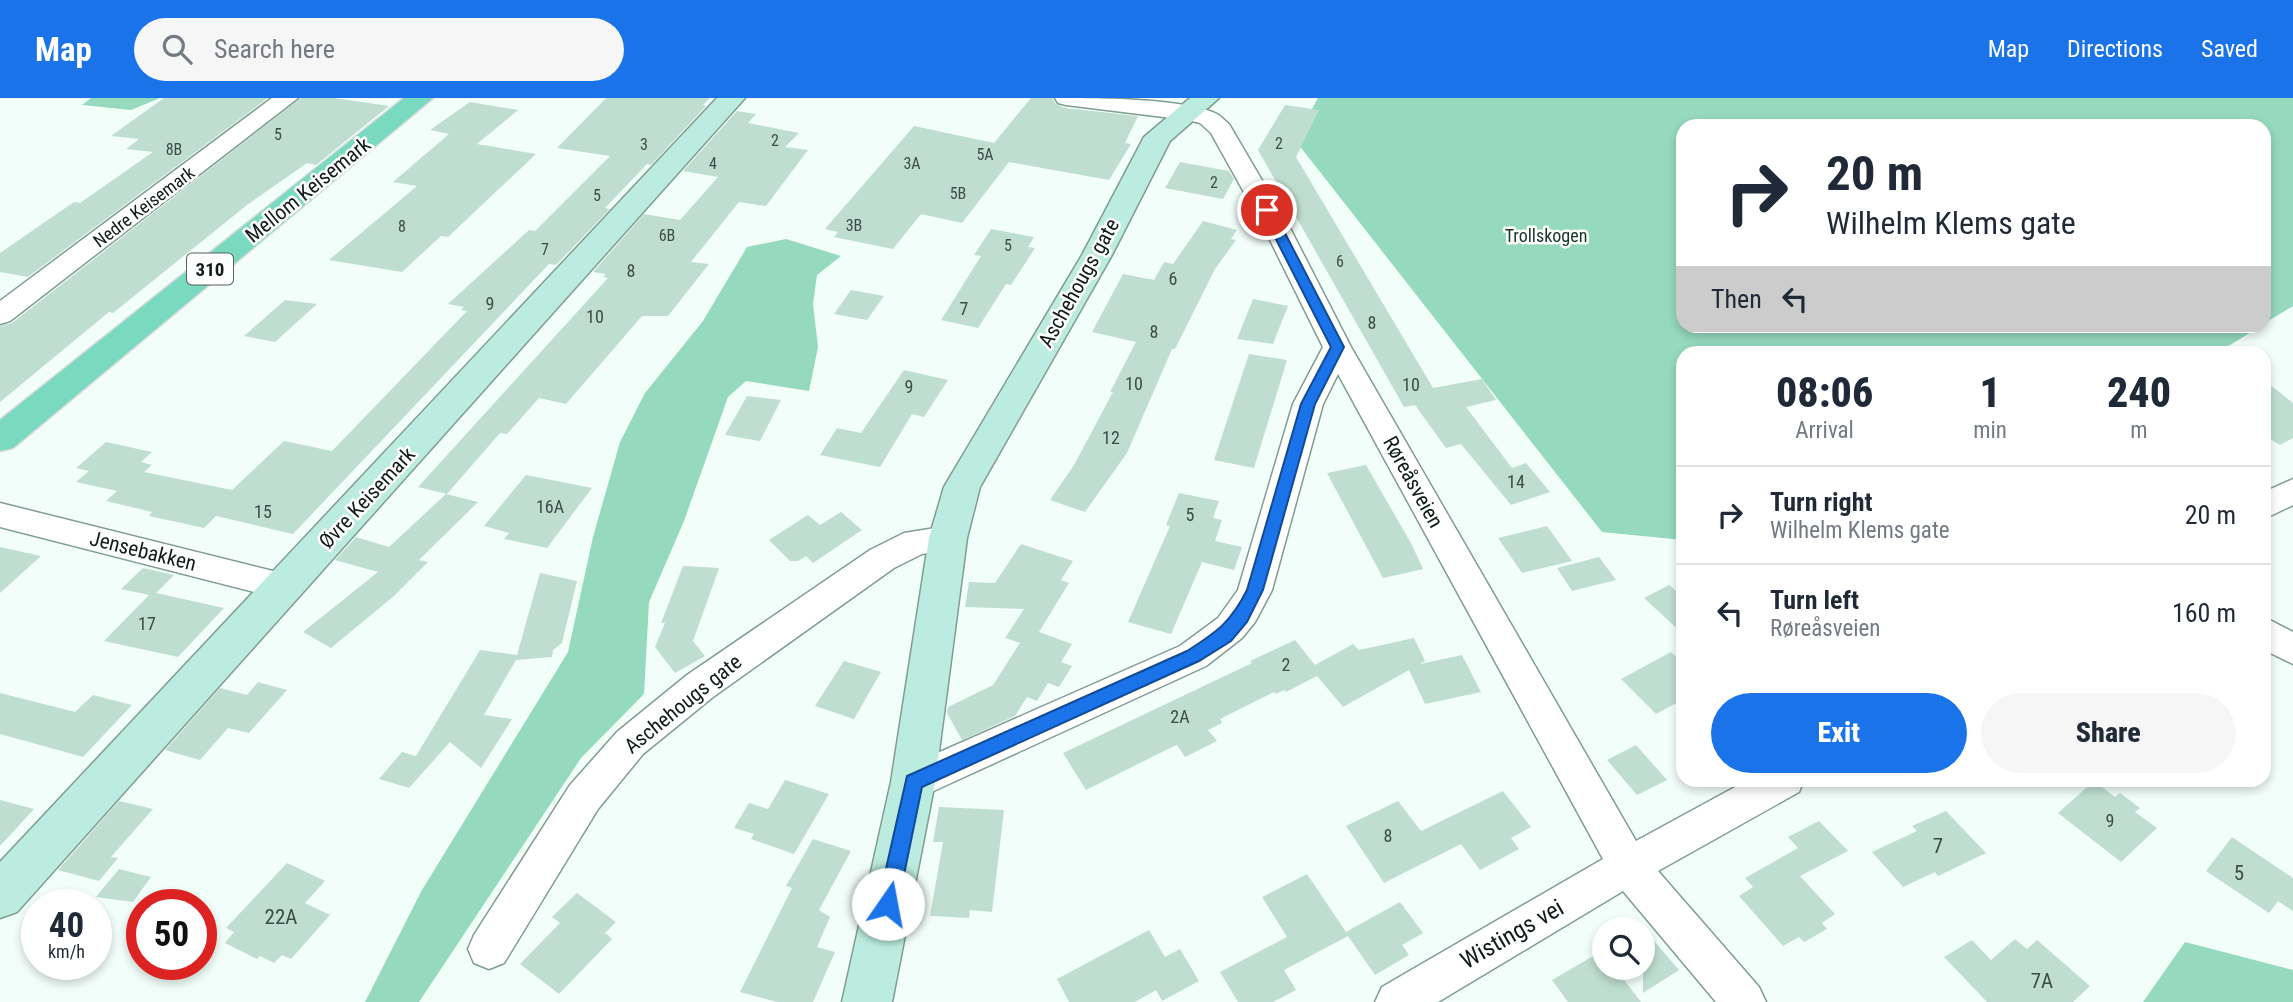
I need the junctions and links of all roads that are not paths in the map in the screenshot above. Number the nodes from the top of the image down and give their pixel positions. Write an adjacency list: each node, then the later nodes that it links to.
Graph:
1 (287, 98): 6 (street, Nedre Keisemark)
2 (420, 98): 8 (main road, Mellom Keisemark / 310)
3 (732, 98): 13 (main road, Øvre Keisemark)
4 (1066, 98): 5 (street, Røreåsveien)
5 (1197, 106): 7 (street, Røreåsveien); 12 (main road, Aschehougs gate)
6 (0, 315)
7 (1337, 347): 16 (street); 18 (street, Røreåsveien)
8 (0, 439)
9 (2293, 491): 10 (street)
10 (2271, 503)
11 (0, 515): 13 (street, Jensebakken)
12 (948, 538): 16 (main road, Aschehougs gate); 20 (street, Aschehougs gate)
13 (285, 587): 19 (main road, Øvre Keisemark)
14 (2271, 636): 15 (street)
15 (2293, 650)
16 (914, 782): 21 (main road, Aschehougs gate)
17 (1772, 787): 18 (street, Wistings vei)
18 (1628, 866): 22 (street, Wistings vei); 23 (street)
19 (0, 897)
20 (489, 949)
21 (867, 1002)
22 (1397, 1002)
23 (1744, 1002)

